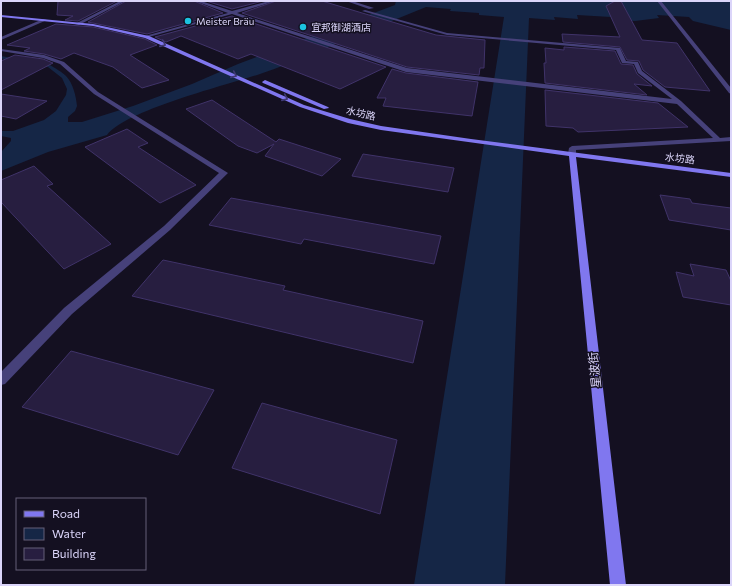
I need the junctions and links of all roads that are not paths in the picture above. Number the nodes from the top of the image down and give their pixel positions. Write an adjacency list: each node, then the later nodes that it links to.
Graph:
1 (123, 1): 10 (street)
2 (197, 1): 6 (street)
3 (273, 1): 6 (street)
4 (348, 1): 18 (street)
5 (659, 1): 17 (street)
6 (232, 12): 11 (street); 18 (street)
7 (1, 13): 10 (street, 水坊路)
8 (1, 16): 9 (street, 水坊路)
9 (45, 20): 10 (street, 水坊路); 13 (street)
10 (79, 22): 11 (street, 水坊路); 12 (street, 水坊路)
11 (155, 34): 12 (street); 14 (street, 水坊路)
12 (147, 37): 19 (street, 水坊路, one-way to 19)
13 (1, 39)
14 (169, 40)
15 (1, 50): 25 (street)
16 (258, 79): 19 (street, 水坊路)
17 (731, 92)
18 (679, 102): 21 (street)
19 (472, 138): 22 (street, 水坊路)
20 (731, 139): 21 (street)
21 (718, 140): 22 (street)
22 (572, 151): 23 (street, 水坊路); 24 (street, 水坊路); 26 (street, 星波街)
23 (731, 168)
24 (731, 175)
25 (1, 380)
26 (618, 585)

